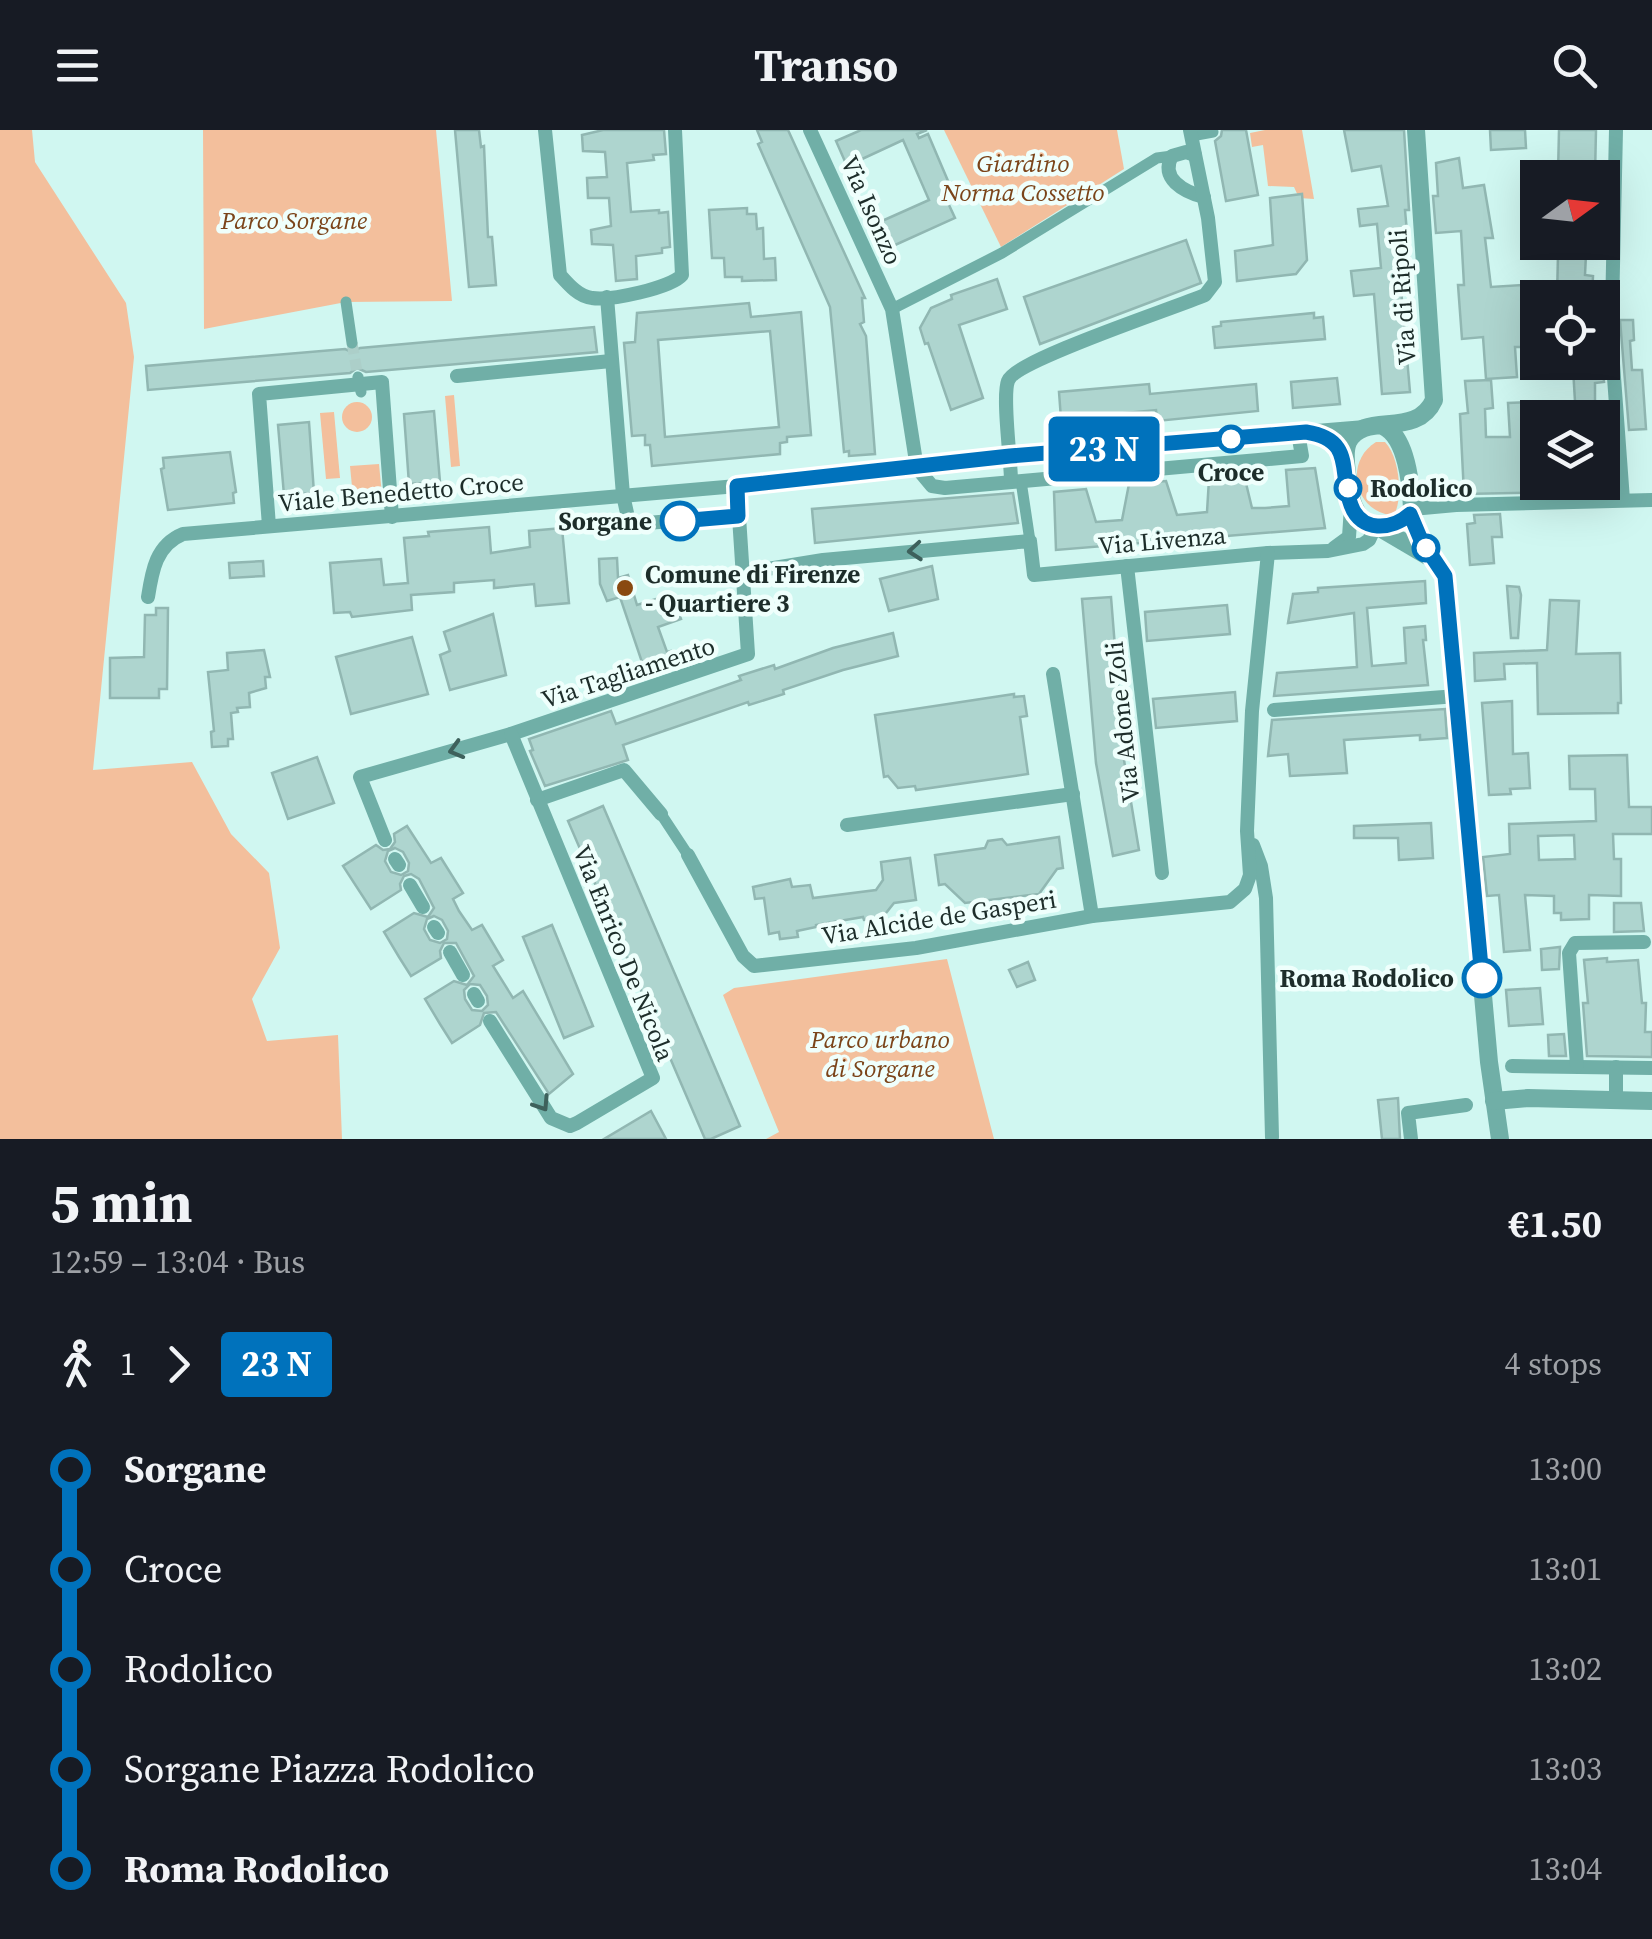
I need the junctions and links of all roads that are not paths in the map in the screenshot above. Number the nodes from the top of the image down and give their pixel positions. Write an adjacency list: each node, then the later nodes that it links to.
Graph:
1 (546, 130): 11 (street)
2 (674, 130): 11 (street)
3 (810, 130): 13 (street, Via Isonzo)
4 (1416, 130): 17 (street, Via di Ripoli)
5 (1616, 130): 27 (street)
6 (1214, 132): 7 (street)
7 (1190, 133): 8 (street)
8 (1194, 155): 9 (street); 10 (street)
9 (1172, 156): 10 (street); 13 (street)
10 (1197, 195): 20 (street)
11 (607, 296): 15 (street)
12 (346, 302): 14 (street)
13 (892, 310): 23 (street, Via Isonzo)
14 (352, 343)
15 (611, 361): 16 (street); 26 (street)
16 (457, 376)
17 (1374, 426): 18 (street, Viale Benedetto Croce); 21 (street); 30 (street)
18 (1302, 432): 19 (street, Viale Benedetto Croce); 21 (street); 22 (street, Viale Benedetto Croce)
19 (1173, 444): 20 (street, Viale Benedetto Croce); 22 (street)
20 (1010, 456): 23 (street, Viale Benedetto Croce); 24 (street)
21 (1346, 464): 29 (street)
22 (1175, 467): 24 (street, Viale Benedetto Croce)
23 (918, 468): 24 (street, Viale Benedetto Croce); 25 (street, Viale Benedetto Croce)
24 (1016, 481): 35 (street, Via Livenza)
25 (737, 486): 26 (street, Viale Benedetto Croce); 31 (street, Via Tagliamento)
26 (622, 496): 31 (street); 32 (street, Viale Benedetto Croce)
27 (1623, 500): 28 (street); 30 (street)
28 (1652, 500)
29 (1351, 507): 34 (street); 36 (street)
30 (1411, 512): 34 (street); 38 (street)
31 (738, 516): 40 (street, Via Tagliamento)
32 (392, 517): 33 (street, Viale Benedetto Croce); 33 (street)
33 (269, 526): 41 (street, Viale Benedetto Croce)
34 (1377, 527): 36 (street, Via Livenza); 38 (street)
35 (1030, 541): 39 (street, Via Livenza); 40 (street, one-way to 40)
36 (1328, 551): 37 (street, Via Livenza)
37 (1268, 553): 39 (street, Via Livenza); 50 (street, Via Alcide de Gasperi)
38 (1436, 560): 43 (street)
39 (1127, 566): 53 (street, Via Adone Zoli)
40 (742, 574): 45 (street, Via Tagliamento)
41 (148, 597)
42 (1054, 674): 46 (street)
43 (1456, 696): 44 (street); 67 (street)
44 (1274, 710)
45 (512, 734): 47 (street, Via Enrico De Nicola); 51 (street, Via Tagliamento, one-way to 51)
46 (1073, 794): 49 (street); 56 (street)
47 (537, 800): 48 (street); 60 (street, Via Enrico De Nicola, one-way to 47)
48 (660, 814): 52 (street, Via Alcide de Gasperi)
49 (847, 825)
50 (1248, 830): 56 (street, Via Alcide de Gasperi); 69 (street)
51 (384, 840)
52 (688, 855): 56 (street, Via Alcide de Gasperi)
53 (1162, 873)
54 (410, 885): 55 (street)
55 (423, 908)
56 (1092, 916)
57 (1644, 942): 62 (street)
58 (450, 952): 59 (street)
59 (463, 976)
60 (490, 1021)
61 (1512, 1066): 62 (street)
62 (1577, 1066): 63 (street)
63 (1616, 1067): 64 (street); 65 (street)
64 (1652, 1068)
65 (1616, 1100): 66 (street); 67 (street)
66 (1652, 1101)
67 (1494, 1102): 71 (street)
68 (1466, 1105): 70 (street)
69 (1273, 1138)
70 (1411, 1139)
71 (1500, 1139)

